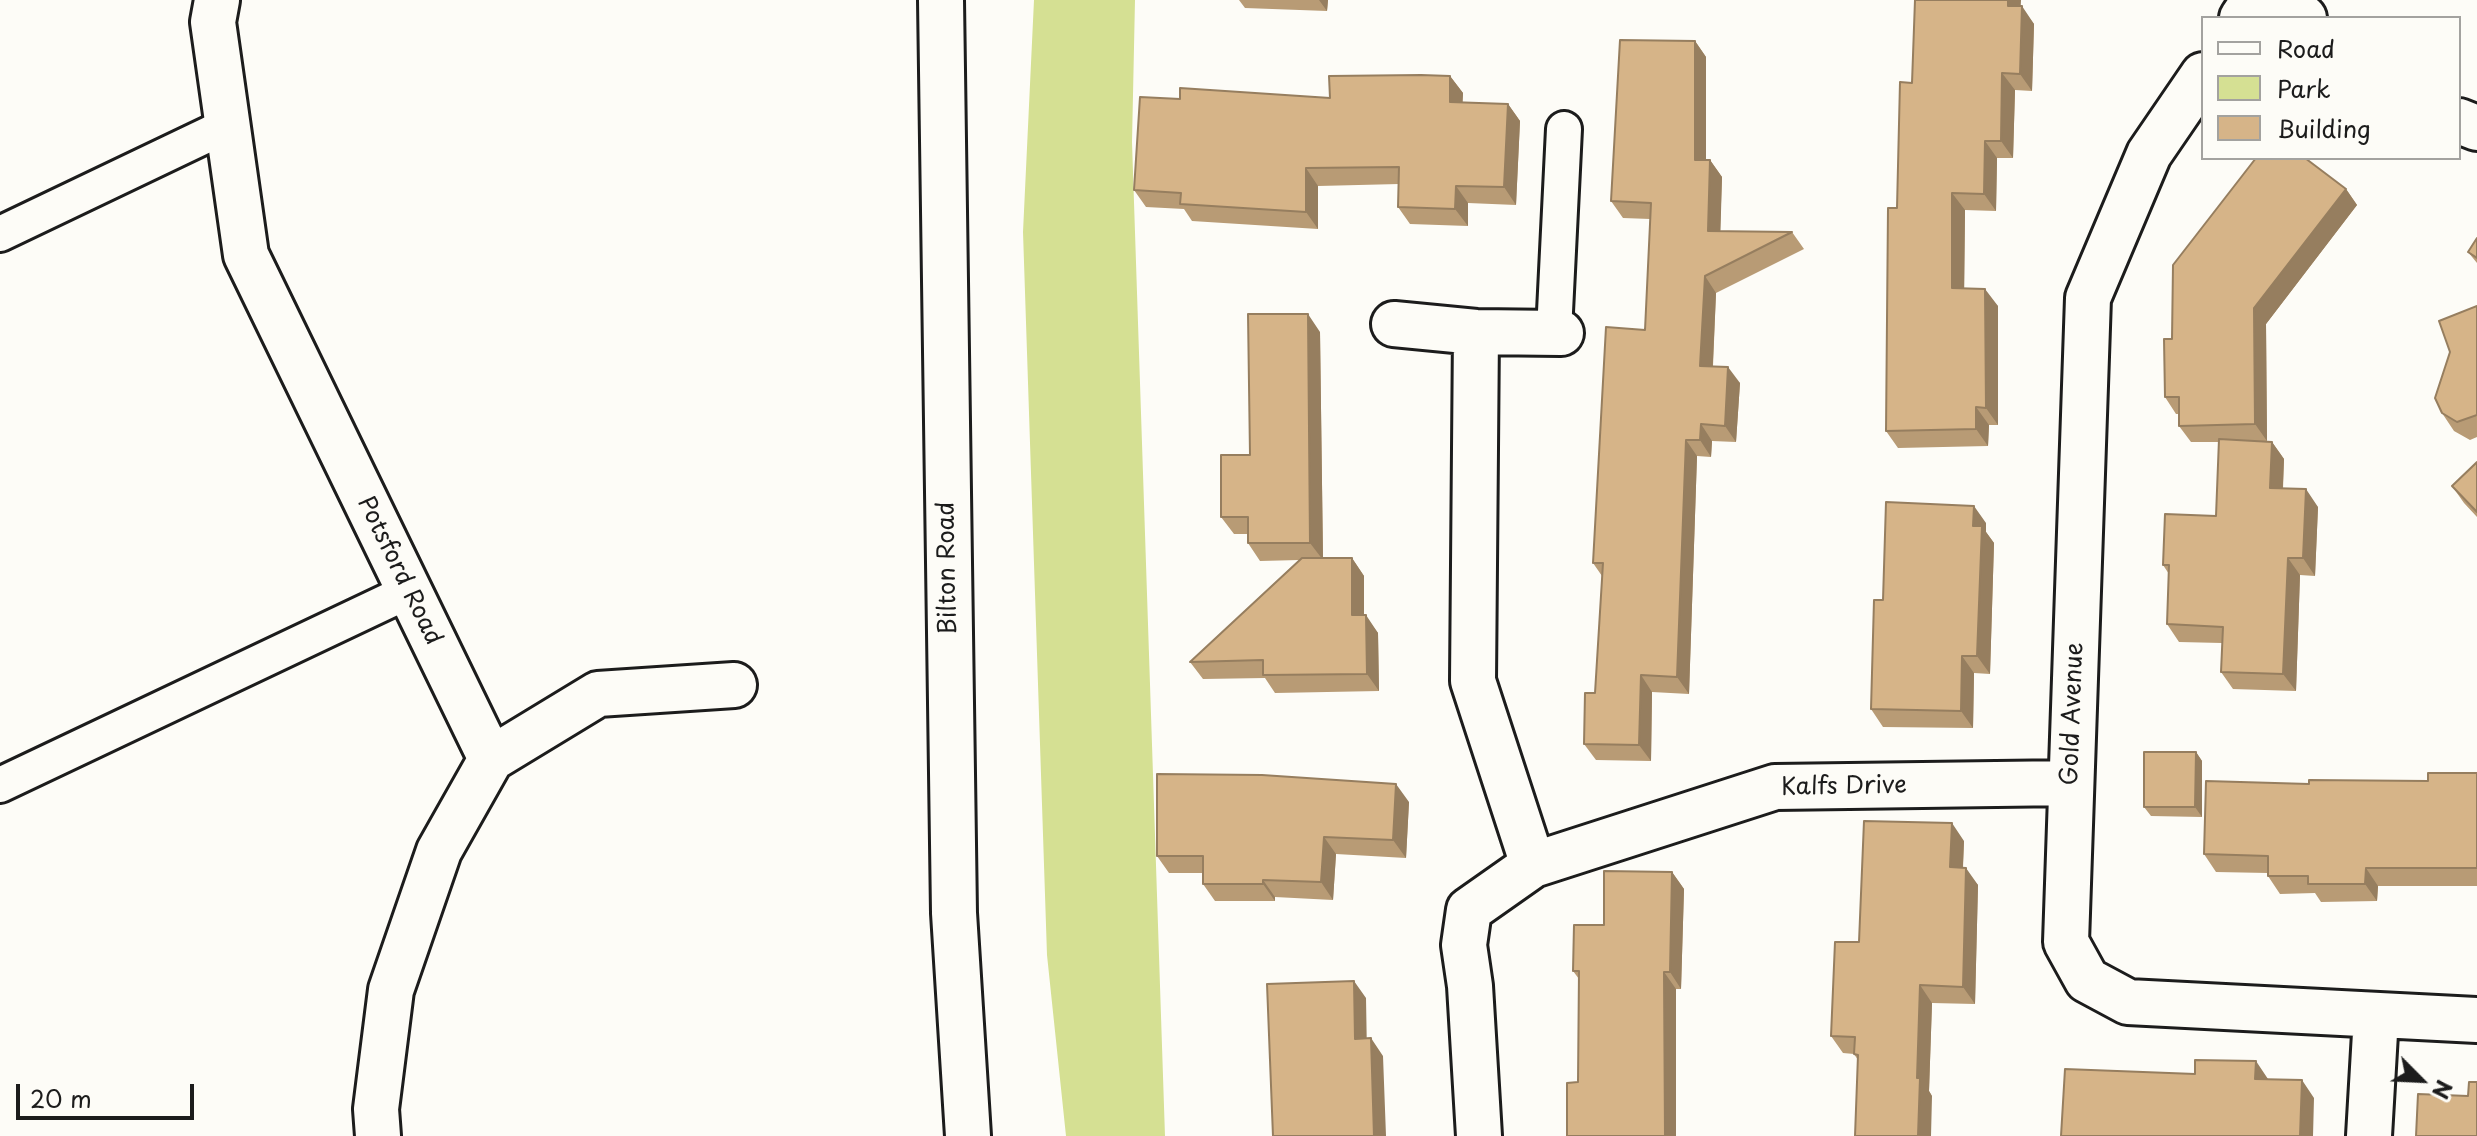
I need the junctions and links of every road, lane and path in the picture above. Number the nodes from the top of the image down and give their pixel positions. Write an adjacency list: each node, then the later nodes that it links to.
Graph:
1 (217, 0): 6 (street, Potsford Road)
2 (941, 0): 21 (street, Bilton Road)
3 (2283, 0): 4 (street)
4 (2302, 16)
5 (2201, 78): 15 (street, Gold Avenue)
6 (228, 125): 8 (lane); 12 (street, Potsford Road)
7 (1564, 129): 11 (lane)
8 (0, 234)
9 (1394, 324): 10 (street)
10 (1476, 332): 11 (street); 17 (street)
11 (1558, 332)
12 (409, 591): 14 (street, Potsford Road); 16 (lane)
13 (734, 685): 14 (street)
14 (491, 759): 20 (street)
15 (2070, 783): 17 (street, Kalfs Drive); 18 (street, Gold Avenue)
16 (0, 785)
17 (1533, 865): 22 (street, Kalfs Drive)
18 (2376, 1016): 19 (street, Gold Avenue); 23 (street)
19 (2477, 1020)
20 (378, 1136)
21 (968, 1136)
22 (1479, 1136)
23 (2369, 1136)

